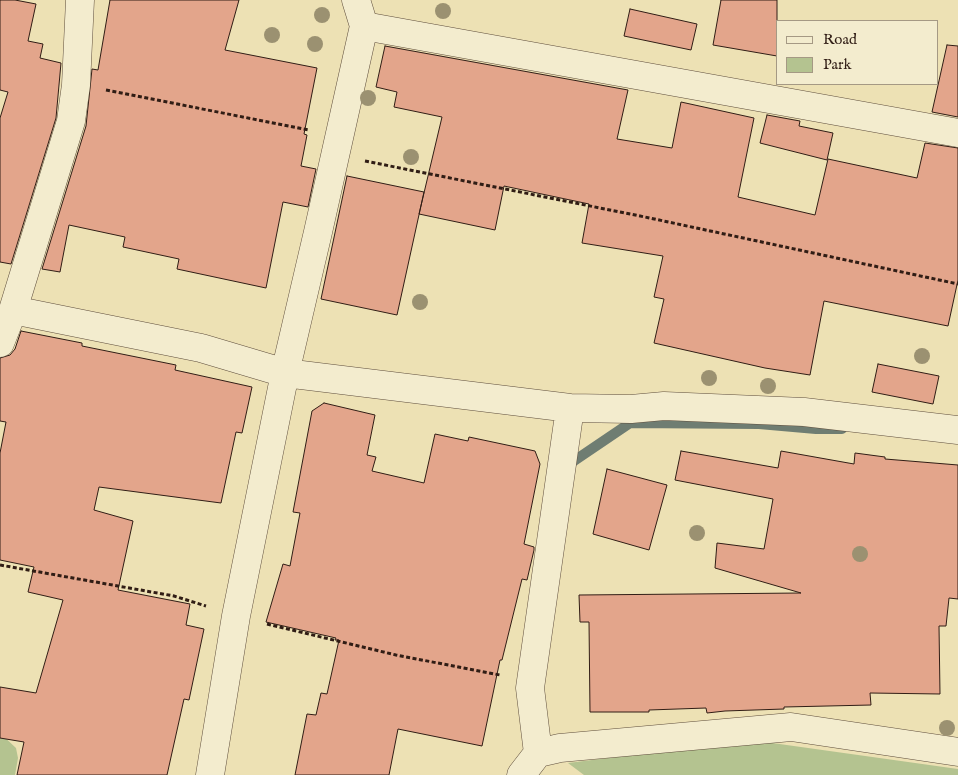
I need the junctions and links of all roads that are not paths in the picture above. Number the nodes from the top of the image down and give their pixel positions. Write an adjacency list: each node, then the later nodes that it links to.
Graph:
1 (80, 0): 5 (street)
2 (356, 0): 3 (street)
3 (364, 26): 4 (street); 7 (street)
4 (958, 133)
5 (13, 310): 6 (street); 7 (street)
6 (0, 343)
7 (285, 373): 8 (street); 12 (street)
8 (570, 408): 9 (street); 11 (street)
9 (958, 430)
10 (958, 752): 11 (street)
11 (538, 753): 13 (street)
12 (210, 775)
13 (521, 775)

